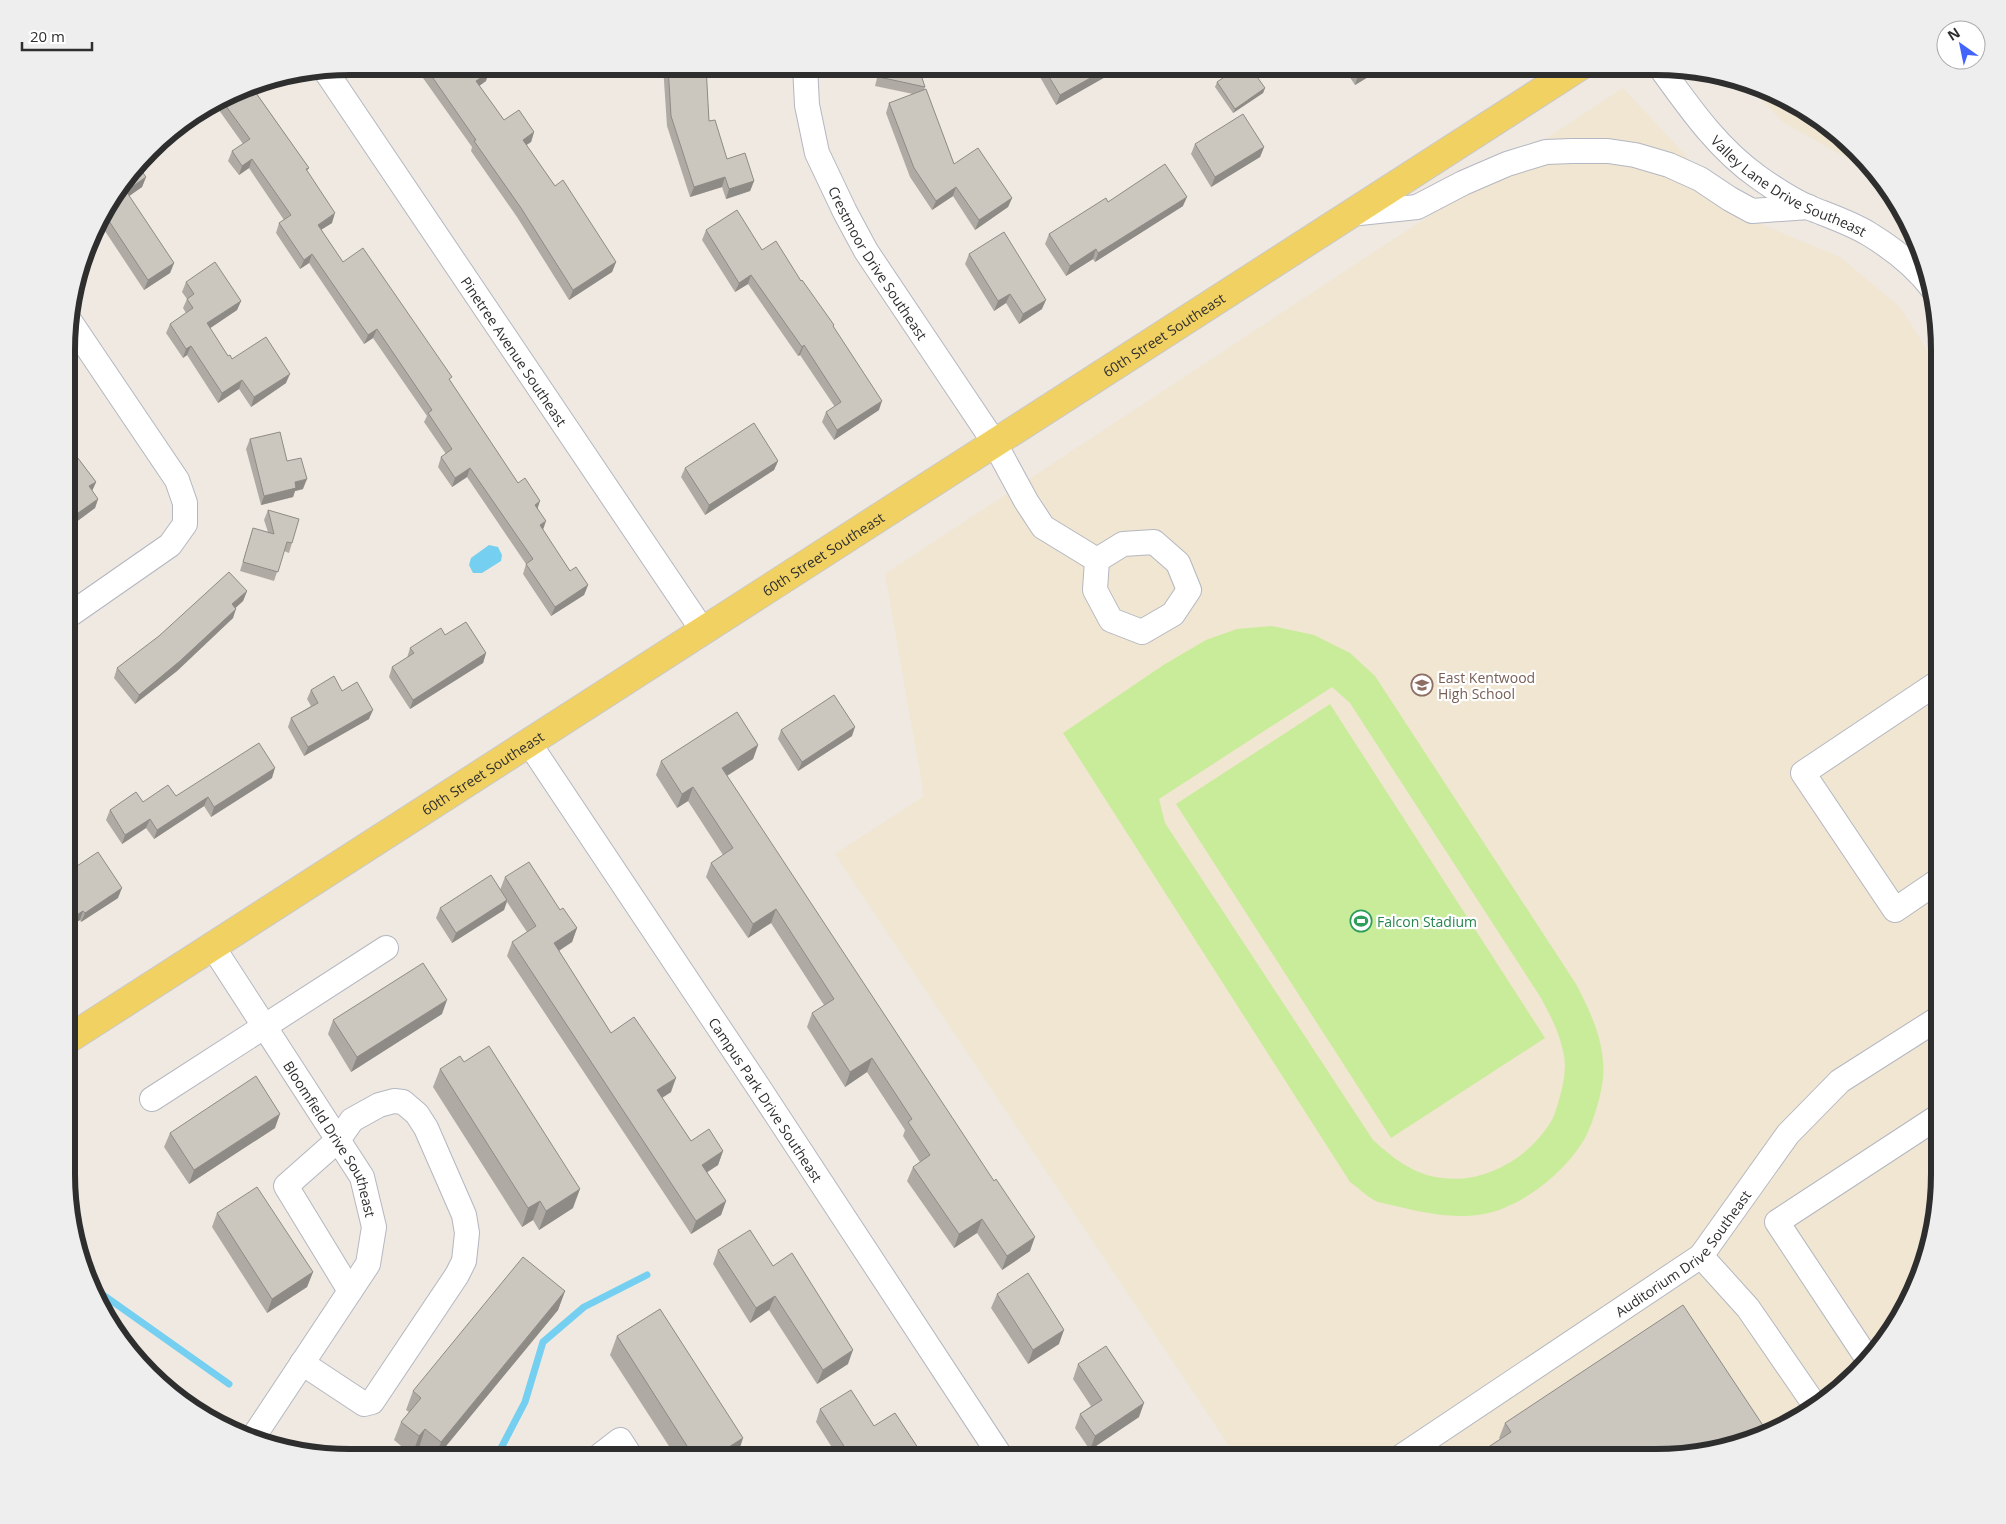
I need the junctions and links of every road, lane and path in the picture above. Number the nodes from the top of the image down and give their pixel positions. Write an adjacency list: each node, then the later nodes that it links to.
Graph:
1 (805, 75): 9 (street, Crestmoor Drive Southeast)
2 (1567, 75): 6 (main road, 60th Street Southeast)
3 (329, 76): 12 (street, Pinetree Avenue Southeast)
4 (1666, 76): 5 (street, Valley Lane Drive Southeast)
5 (1809, 207): 6 (street); 7 (street, Valley Lane Drive Southeast)
6 (1350, 214): 9 (main road, 60th Street Southeast)
7 (1920, 273)
8 (76, 330): 11 (street)
9 (994, 442): 10 (street, Crestmoor Drive Southeast); 12 (main road, 60th Street Southeast)
10 (1097, 560)
11 (75, 611)
12 (703, 631): 14 (main road, 60th Street Southeast)
13 (1931, 688): 15 (street)
14 (529, 742): 16 (main road, 60th Street Southeast); 32 (street, Campus Park Drive Southeast)
15 (1931, 885)
16 (213, 947): 19 (street, Bloomfield Drive Southeast); 20 (main road, 60th Street Southeast)
17 (386, 948): 19 (street)
18 (1931, 1023): 24 (street, Auditorium Drive Southeast)
19 (265, 1028): 21 (street); 23 (street, Bloomfield Drive Southeast)
20 (75, 1035)
21 (152, 1099)
22 (1931, 1121): 26 (street)
23 (338, 1140): 25 (street, Bloomfield Drive Southeast); 25 (street); 27 (street)
24 (1701, 1256): 28 (street); 33 (street, Auditorium Drive Southeast)
25 (350, 1291): 27 (street, Bloomfield Drive Southeast)
26 (1864, 1354)
27 (302, 1363): 29 (street, Bloomfield Drive Southeast)
28 (1812, 1401)
29 (256, 1432)
30 (608, 1449): 31 (street)
31 (626, 1449)
32 (995, 1449)
33 (1412, 1449)

